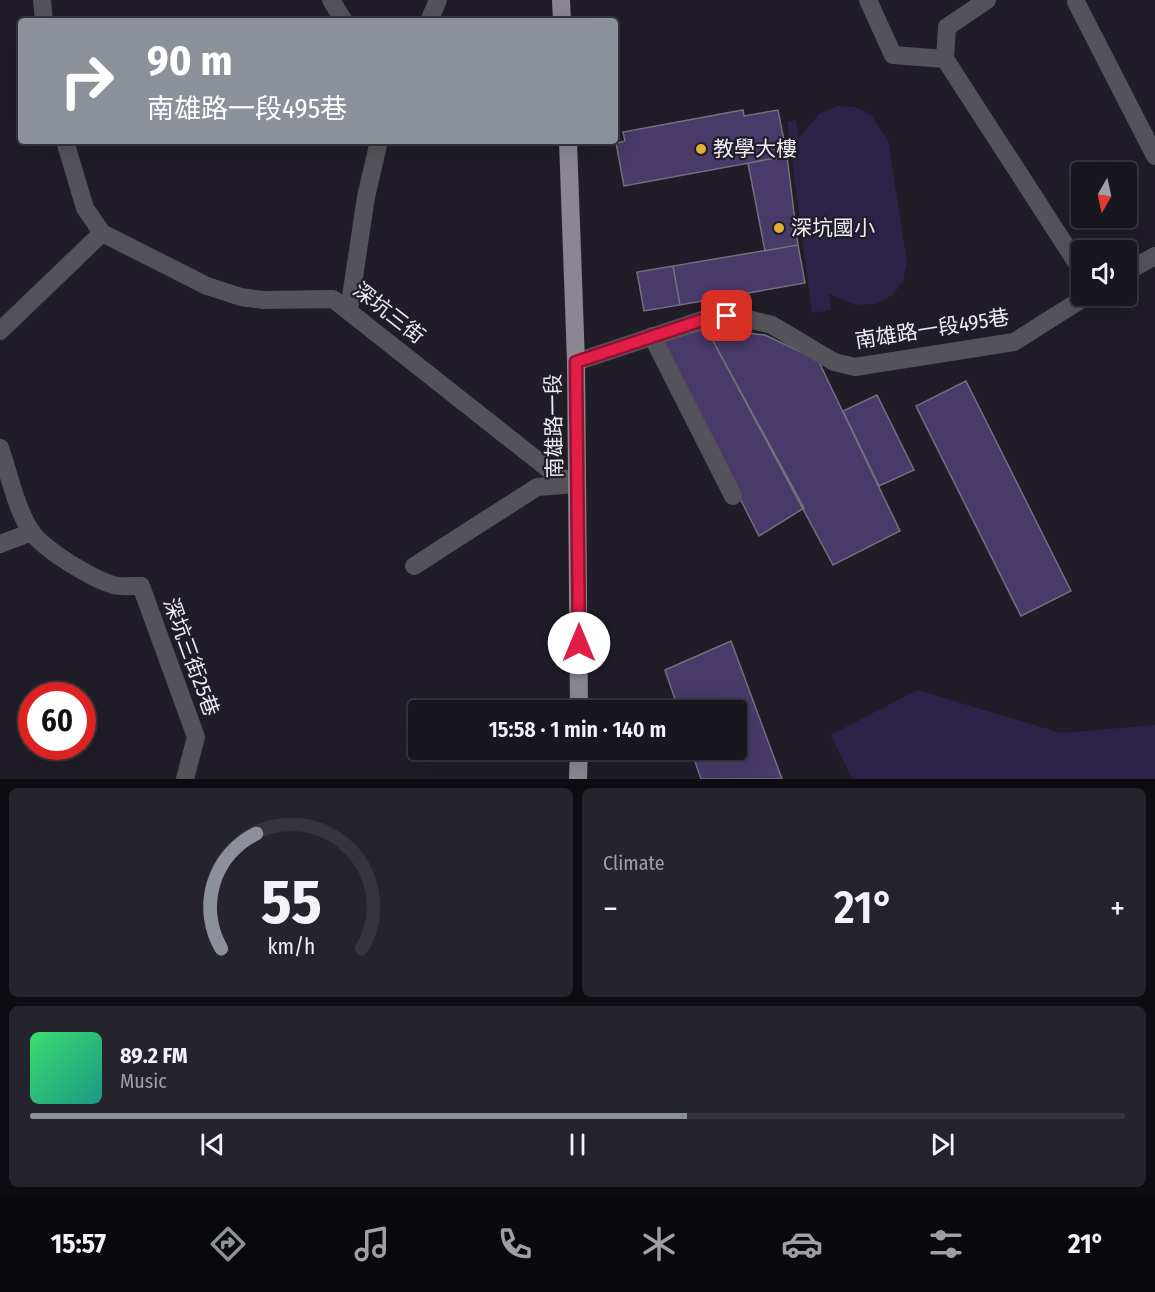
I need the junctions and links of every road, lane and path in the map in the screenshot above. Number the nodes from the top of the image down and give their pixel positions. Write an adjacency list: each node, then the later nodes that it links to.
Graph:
1 (42, 0): 8 (street)
2 (331, 0): 9 (street)
3 (438, 0): 10 (street)
4 (561, 0): 11 (main road)
5 (868, 0): 12 (street)
6 (987, 0): 12 (street)
7 (1076, 2): 16 (street)
8 (44, 18)
9 (342, 18)
10 (430, 18)
11 (562, 18)
12 (945, 58): 18 (street)
13 (66, 144): 17 (street, 深坑三街)
14 (379, 144): 22 (street)
15 (568, 144): 25 (main road, 南雄路一段)
16 (1155, 156)
17 (102, 233): 22 (street, 深坑三街); 23 (street)
18 (1071, 254)
19 (1155, 256): 20 (street)
20 (1137, 266)
21 (1071, 306): 24 (street, 南雄路一段495巷)
22 (349, 310): 27 (street, 深坑三街)
23 (0, 331)
24 (652, 336): 25 (street, 南雄路一段495巷); 28 (street)
25 (576, 362): 27 (main road, 南雄路一段)
26 (0, 448): 29 (street, 深坑三街25巷)
27 (577, 484): 31 (street); 32 (main road, 南雄路一段)
28 (733, 496)
29 (32, 532): 30 (street); 34 (street, 深坑三街25巷)
30 (0, 544)
31 (414, 566)
32 (579, 700)
33 (579, 760): 35 (main road)
34 (185, 779)
35 (578, 779)

